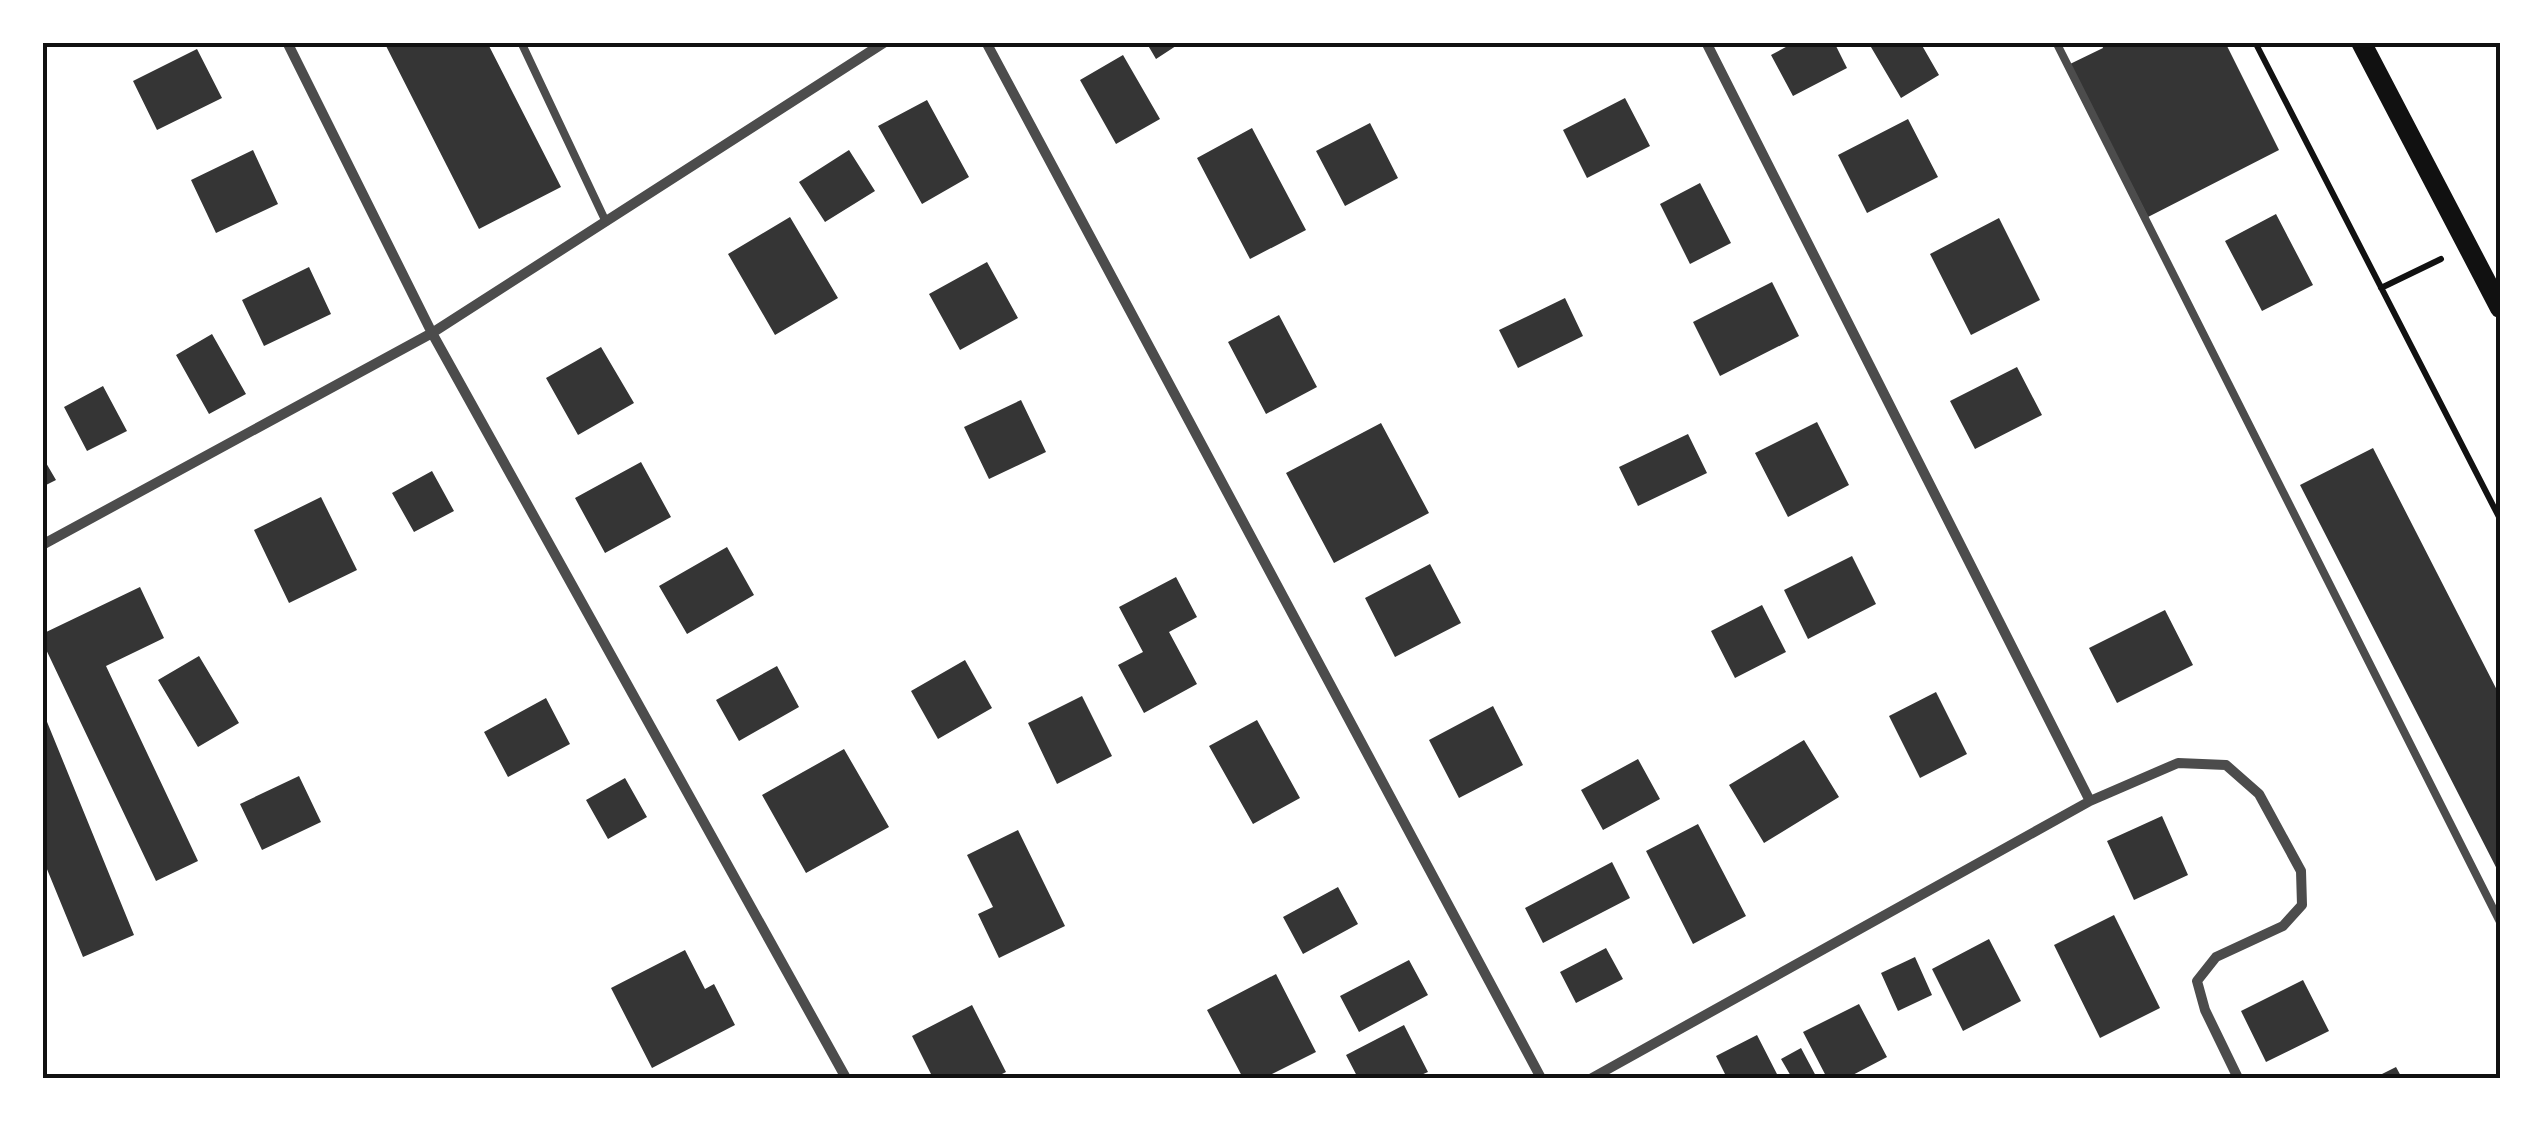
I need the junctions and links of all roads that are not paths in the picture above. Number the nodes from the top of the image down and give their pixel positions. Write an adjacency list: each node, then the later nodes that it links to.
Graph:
1 (286, 42): 10 (street)
2 (520, 42): 8 (lane)
3 (885, 42): 8 (street)
4 (986, 42): 15 (street)
5 (1706, 42): 12 (street)
6 (2056, 42): 13 (lane)
7 (2362, 42): 9 (main road)
8 (606, 222): 10 (street)
9 (2500, 308)
10 (432, 333): 11 (street); 14 (street)
11 (42, 546)
12 (2090, 801): 16 (street); 17 (street)
13 (2500, 922)
14 (846, 1078)
15 (1542, 1078)
16 (1592, 1078)
17 (2238, 1078)

